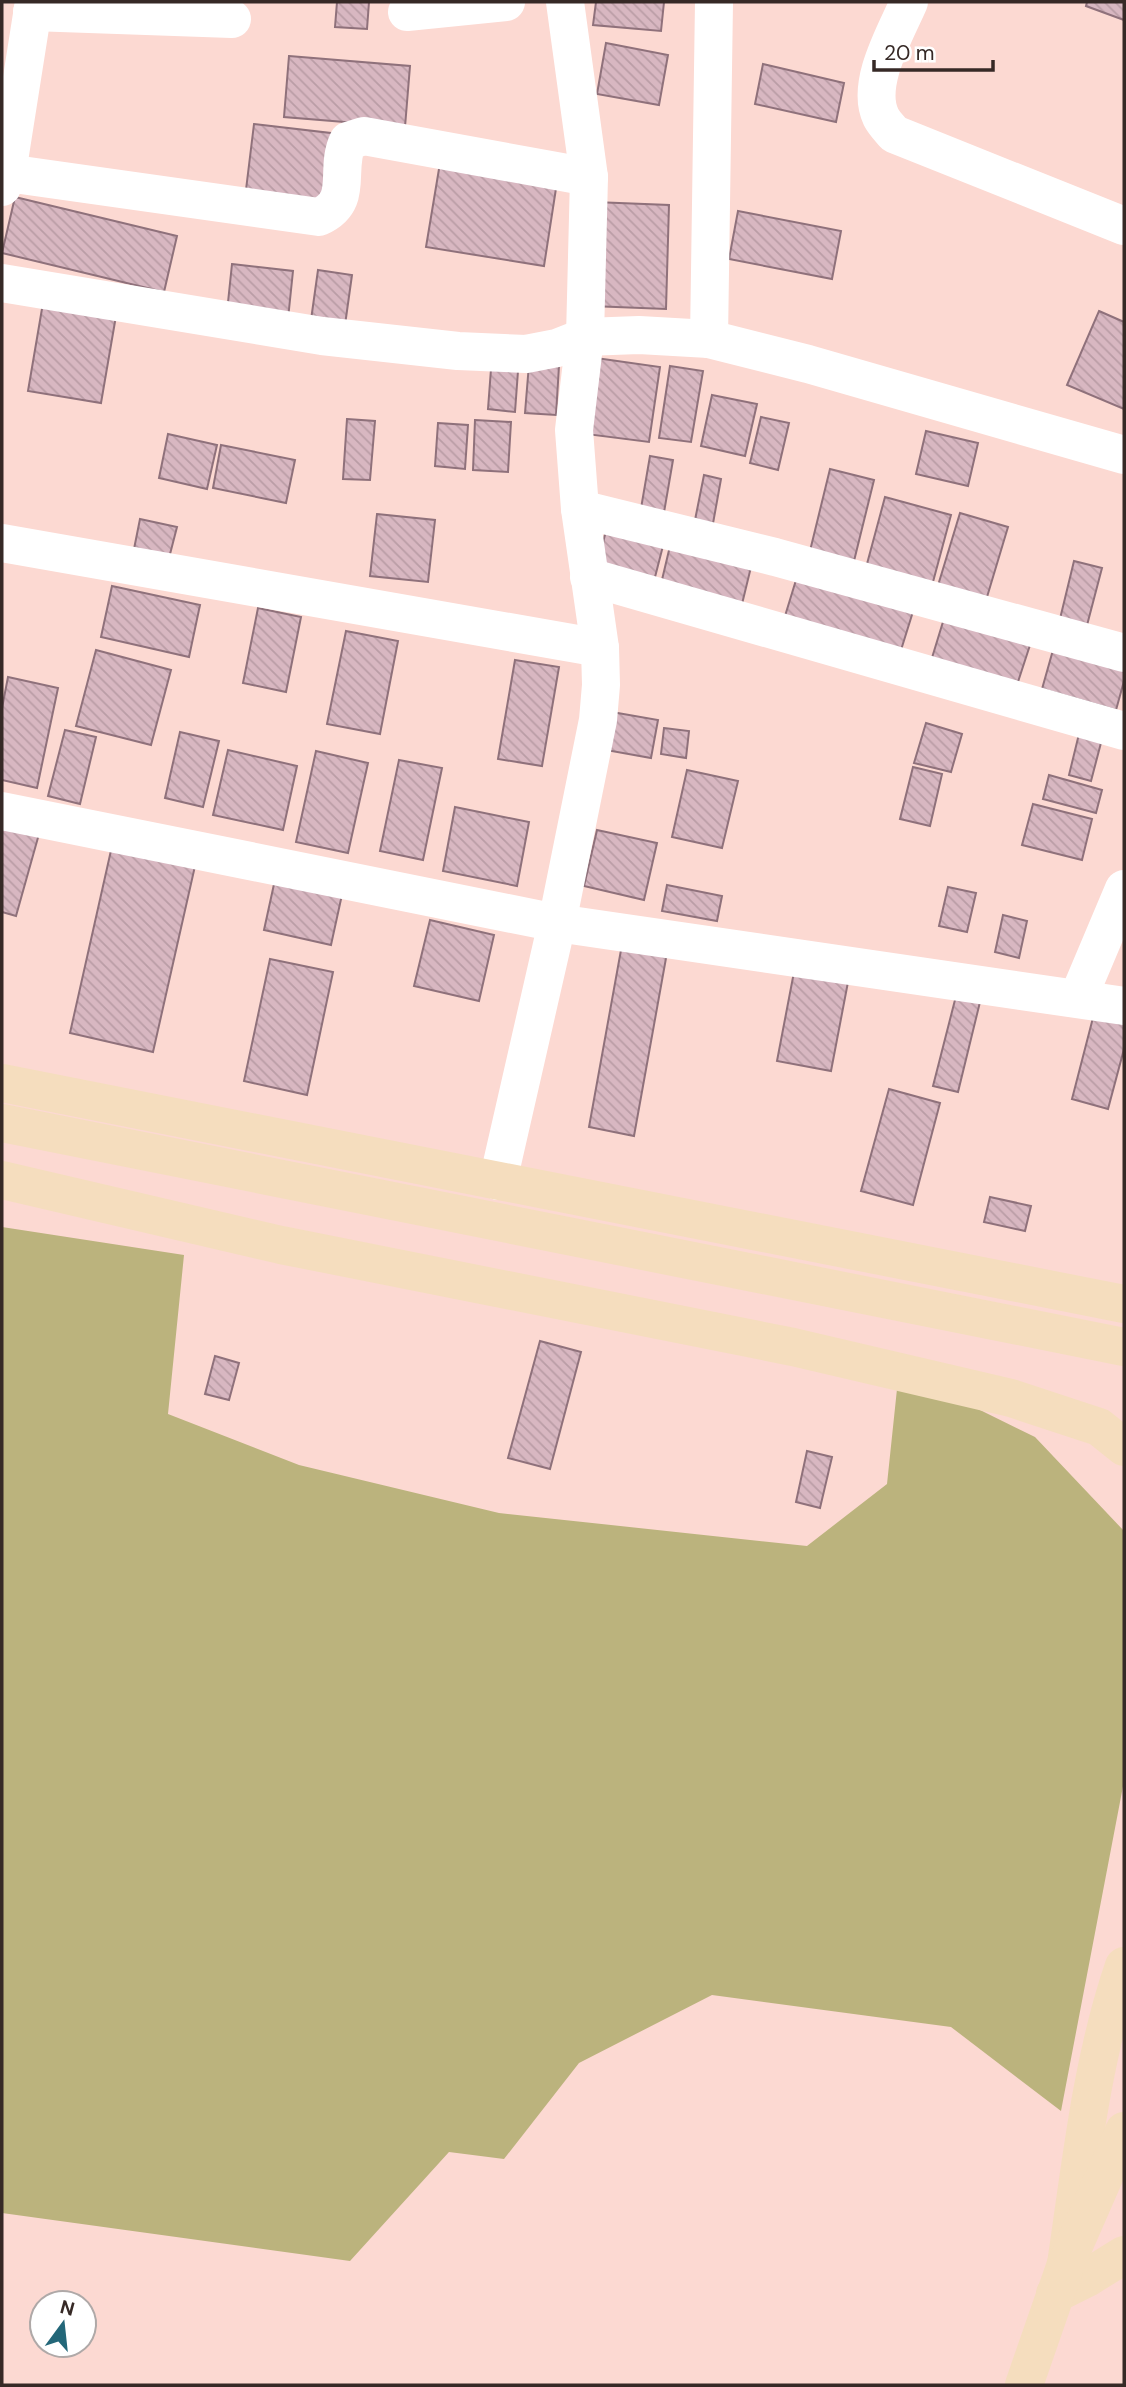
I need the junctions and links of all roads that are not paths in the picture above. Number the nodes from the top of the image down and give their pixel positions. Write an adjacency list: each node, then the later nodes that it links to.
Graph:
1 (506, 2): 5 (street)
2 (565, 2): 8 (street)
3 (714, 2): 13 (street)
4 (909, 2): 10 (street)
5 (407, 12)
6 (24, 15): 7 (street); 9 (street)
7 (232, 19)
8 (589, 177): 9 (street); 12 (street)
9 (4, 180)
10 (1121, 216)
11 (2, 283): 12 (street)
12 (584, 337): 13 (street); 15 (street)
13 (709, 339): 14 (street)
14 (1124, 455)
15 (580, 509): 17 (street); 19 (street)
16 (2, 543): 18 (street)
17 (589, 578): 18 (street); 20 (street)
18 (600, 648): 23 (street)
19 (1124, 653)
20 (1124, 731)
21 (2, 811): 23 (street)
22 (1124, 889): 24 (street)
23 (558, 923): 24 (street); 29 (street)
24 (1078, 998): 25 (street)
25 (1124, 1006)
26 (2, 1083): 29 (street)
27 (2, 1124): 31 (street)
28 (2, 1180): 32 (street)
29 (498, 1181): 30 (street)
30 (1124, 1304)
31 (1124, 1348)
32 (1124, 1447)
33 (1124, 1966): 36 (street)
34 (1124, 2133): 36 (street)
35 (1124, 2255): 36 (street)
36 (1060, 2279): 37 (street)
37 (1024, 2385)

